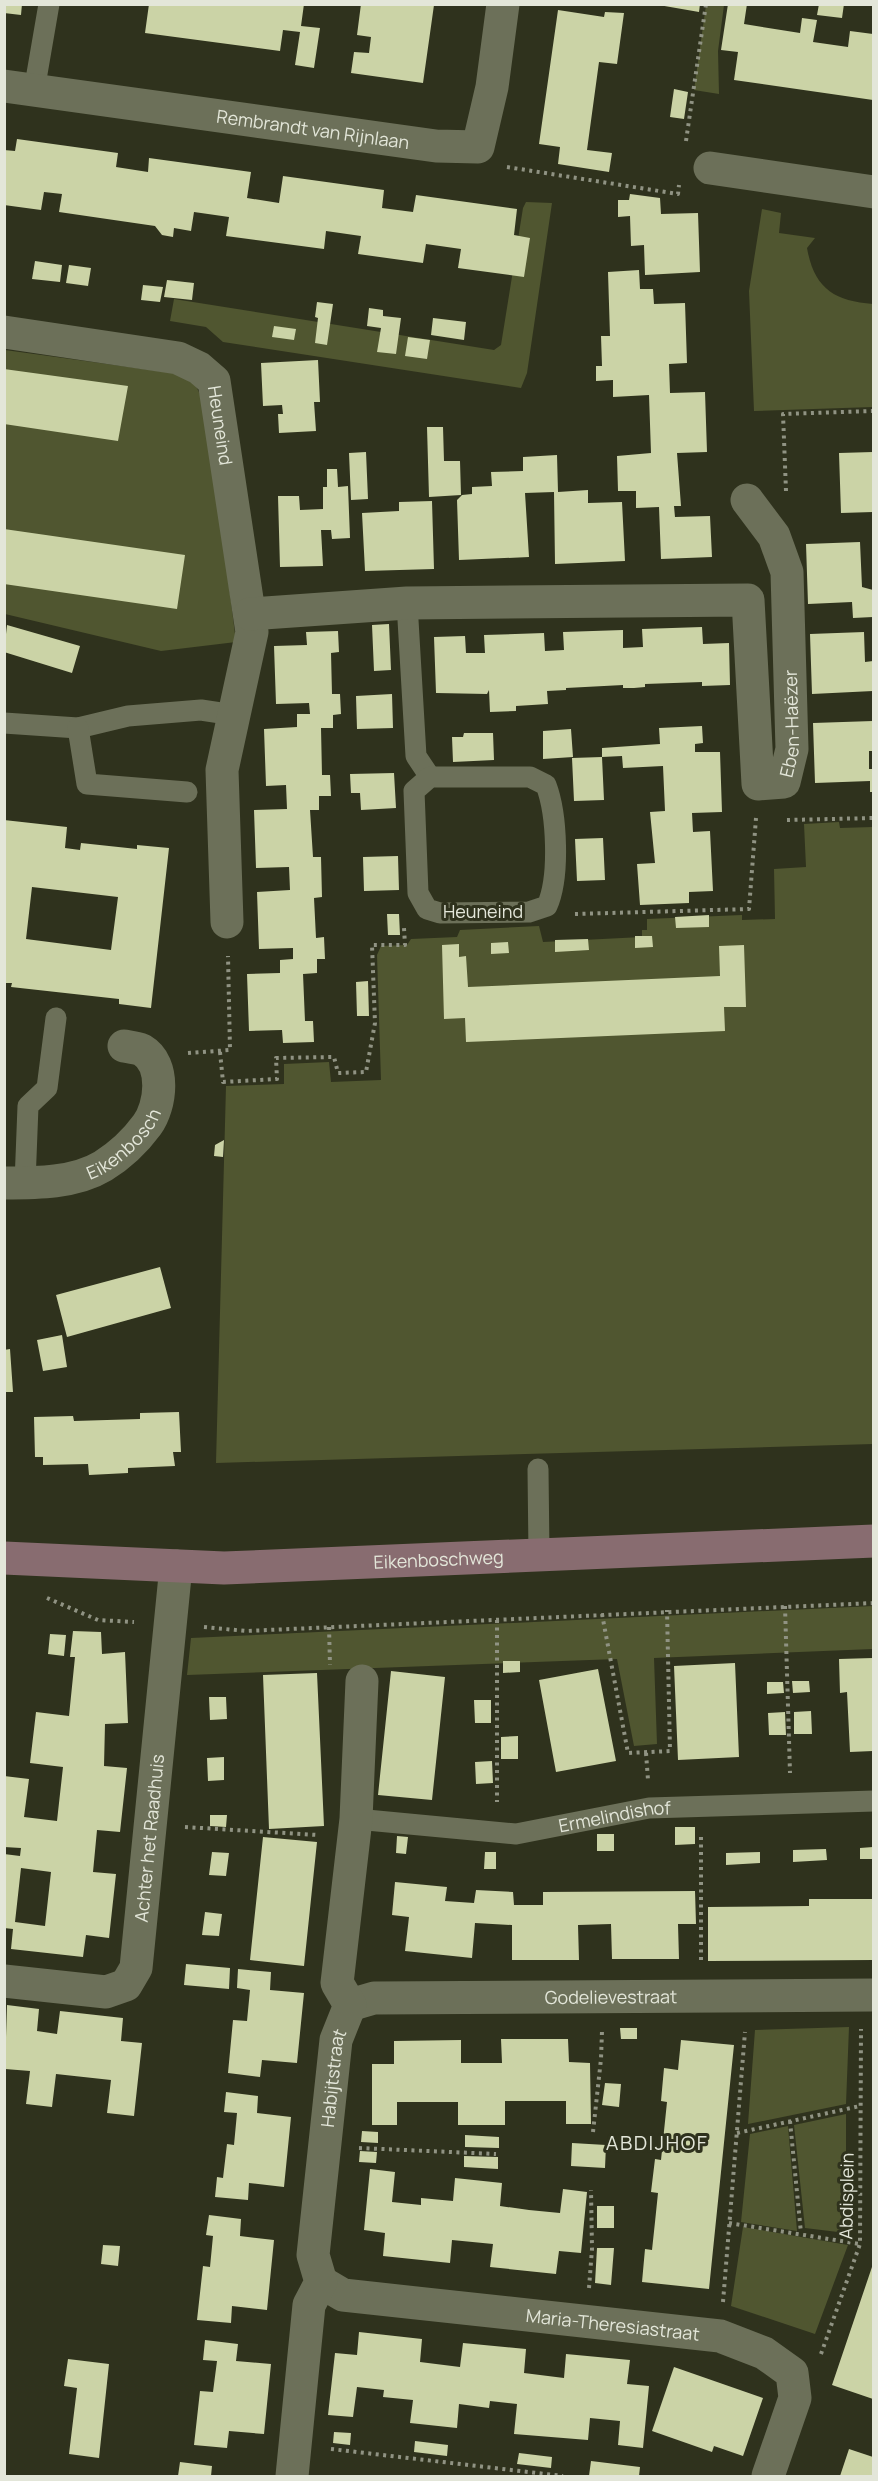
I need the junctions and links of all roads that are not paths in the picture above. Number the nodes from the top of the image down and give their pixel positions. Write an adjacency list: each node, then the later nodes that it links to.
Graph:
1 (49, 4): 3 (lane)
2 (503, 4): 3 (street, Rembrandt van Rijnlaan)
3 (19, 88)
4 (710, 168): 5 (street)
5 (873, 192)
6 (4, 332): 9 (street, Heuneind)
7 (747, 500): 8 (street, Eben-Haëzer)
8 (407, 603): 9 (street); 13 (lane)
9 (250, 614): 10 (street, Heuneind)
10 (234, 715): 12 (lane); 15 (street, Heuneind)
11 (4, 723): 12 (lane)
12 (78, 728): 14 (lane)
13 (430, 777): 13 (lane, Heuneind)
14 (187, 792)
15 (227, 922)
16 (56, 1018): 18 (lane)
17 (124, 1046): 18 (street, Eikenbosch)
18 (15, 1183)
19 (538, 1469): 21 (lane)
20 (873, 1541): 21 (street, Eikenboschweg)
21 (540, 1554): 23 (street, Eikenboschweg)
22 (4, 1558): 23 (street, Eikenboschweg)
23 (176, 1566): 27 (street, Achter het Raadhuis)
24 (362, 1681): 26 (street, Habijtstraat)
25 (873, 1801): 26 (lane, Ermelindishof)
26 (355, 1828): 29 (street, Habijtstraat)
27 (4, 1981)
28 (867, 1995): 29 (street, Godelievestraat)
29 (350, 2005): 30 (street, Habijtstraat)
30 (321, 2282): 31 (street); 32 (street, Maria-Theresiastraat)
31 (291, 2476)
32 (768, 2476)

